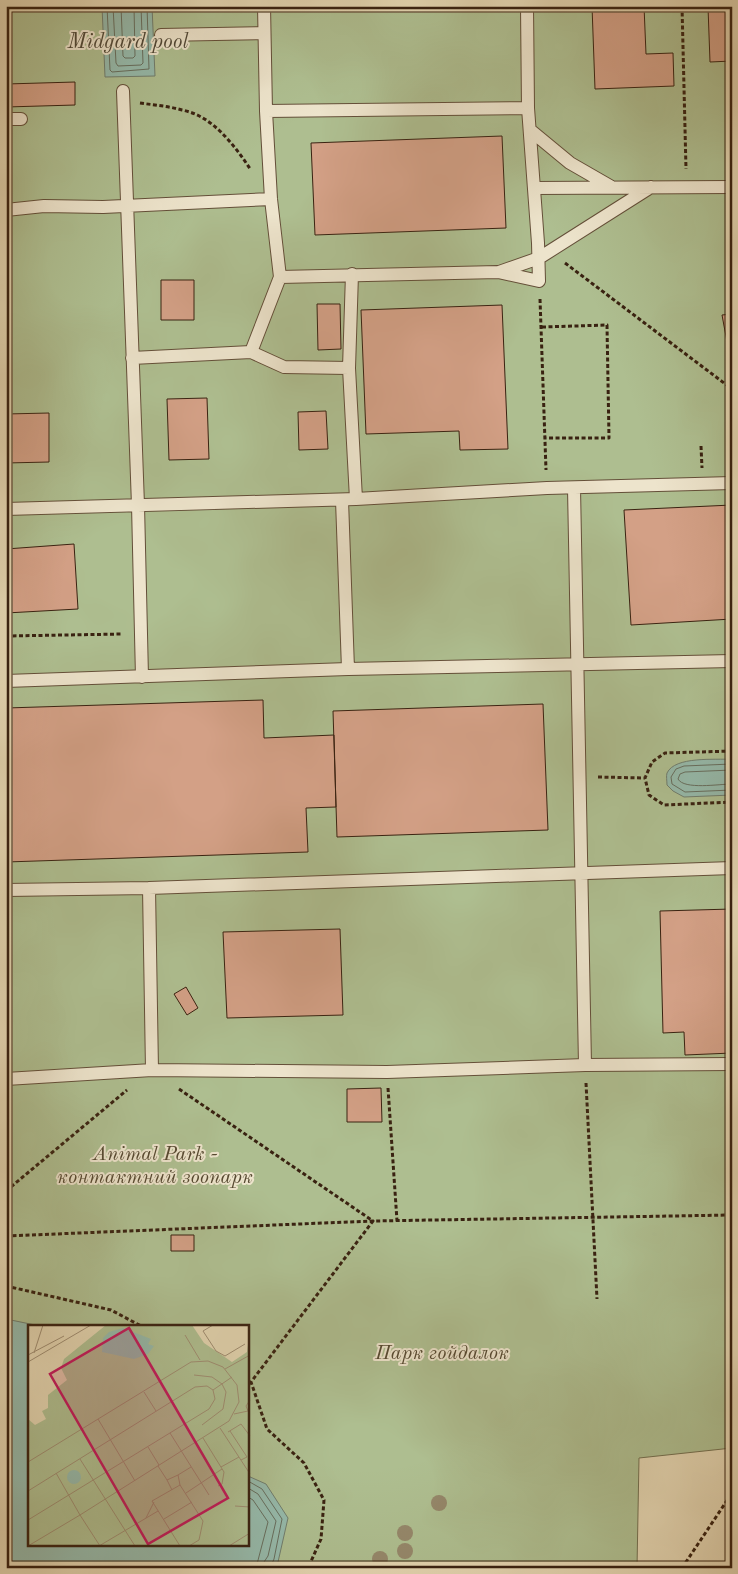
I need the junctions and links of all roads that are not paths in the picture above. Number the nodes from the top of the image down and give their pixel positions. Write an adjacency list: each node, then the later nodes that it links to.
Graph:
1 (264, 6): 3 (lane)
2 (527, 6): 6 (lane)
3 (264, 33): 4 (lane); 7 (lane)
4 (161, 35)
5 (123, 96): 16 (lane)
6 (528, 108): 7 (lane); 10 (lane)
7 (266, 111): 15 (lane)
8 (6, 119): 9 (lane)
9 (21, 119)
10 (530, 130): 13 (lane); 14 (lane)
11 (651, 187): 12 (lane); 14 (lane); 18 (lane)
12 (732, 187)
13 (534, 188): 14 (lane); 18 (lane)
14 (612, 188)
15 (271, 199): 16 (lane); 21 (lane)
16 (127, 206): 17 (lane); 23 (lane)
17 (6, 210)
18 (544, 255): 19 (lane); 19 (lane)
19 (498, 272): 20 (lane)
20 (352, 274): 21 (lane); 24 (lane)
21 (280, 277): 22 (lane)
22 (251, 352): 23 (lane); 24 (lane)
23 (132, 358): 29 (lane)
24 (349, 368): 27 (lane)
25 (732, 483): 26 (lane)
26 (574, 488): 27 (lane); 32 (lane)
27 (356, 499): 28 (lane)
28 (342, 500): 29 (lane); 33 (lane)
29 (138, 505): 30 (lane); 34 (lane)
30 (6, 509)
31 (732, 661): 32 (lane)
32 (578, 664): 33 (lane); 37 (lane)
33 (348, 669): 34 (lane)
34 (142, 676): 35 (lane)
35 (6, 681)
36 (732, 868): 37 (lane)
37 (582, 874): 38 (lane); 41 (lane)
38 (149, 888): 39 (lane); 42 (lane)
39 (6, 890)
40 (732, 1064): 41 (lane)
41 (585, 1065): 42 (lane)
42 (152, 1070): 43 (lane)
43 (6, 1079)

